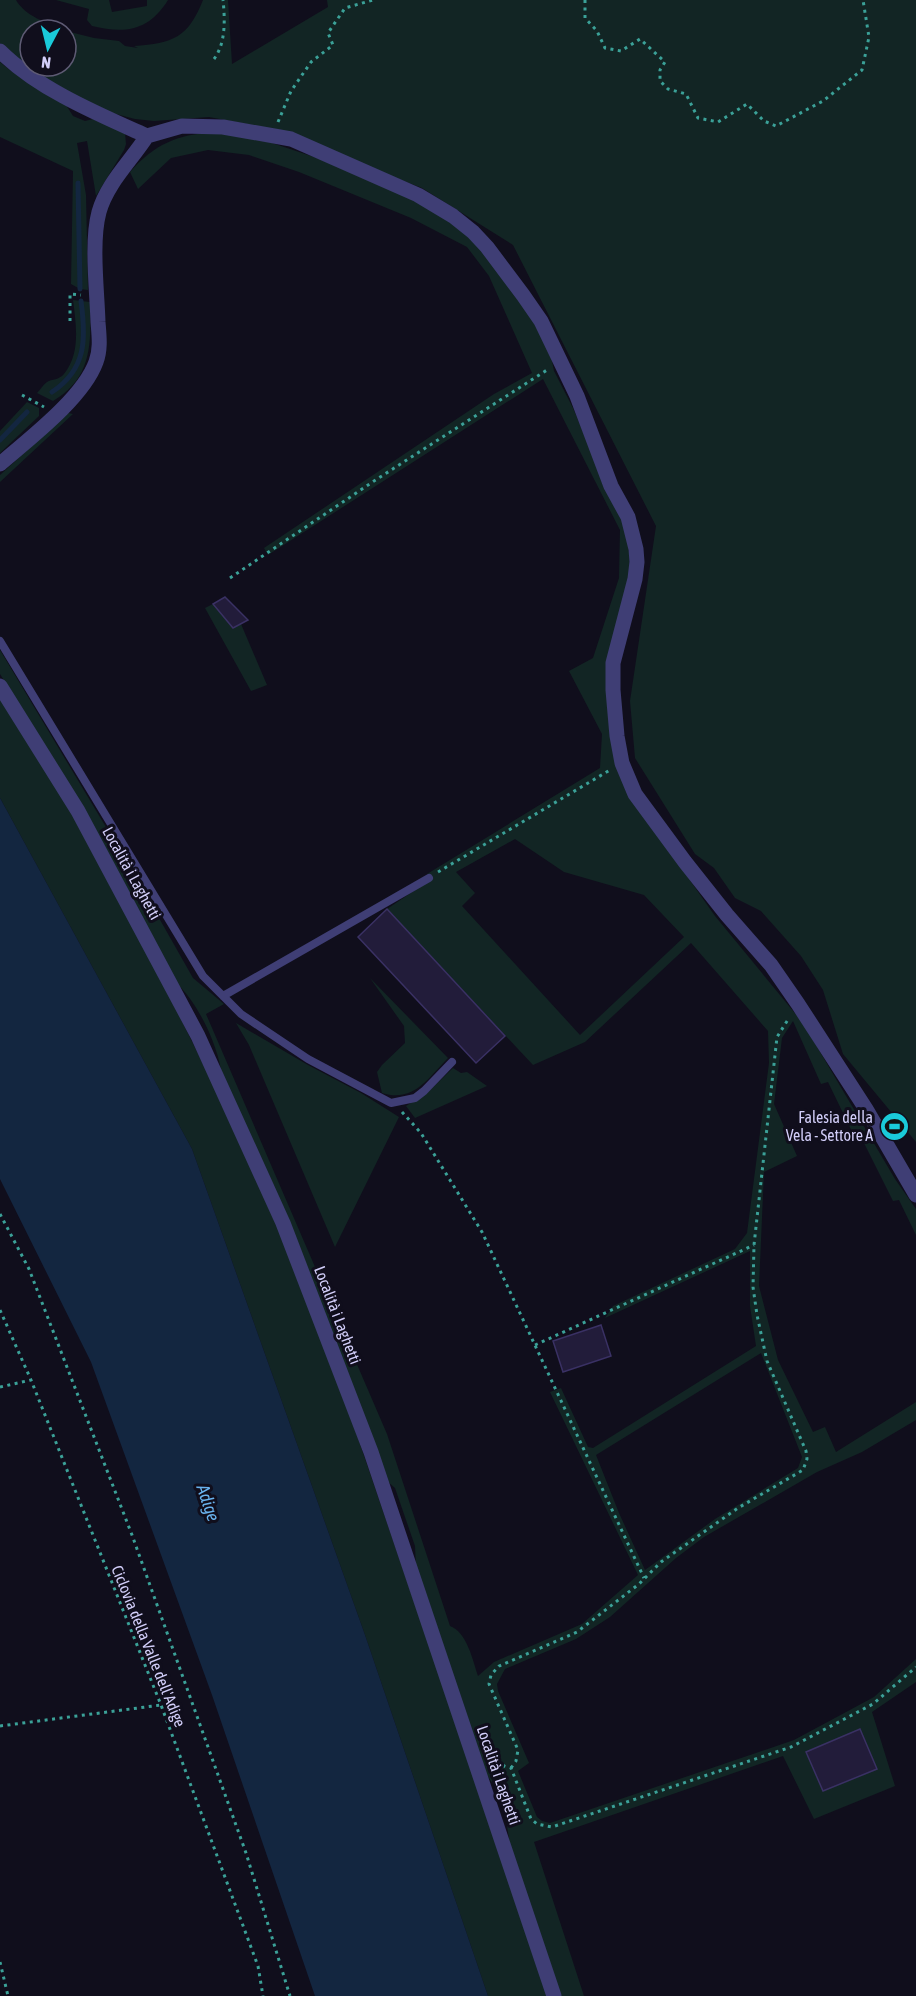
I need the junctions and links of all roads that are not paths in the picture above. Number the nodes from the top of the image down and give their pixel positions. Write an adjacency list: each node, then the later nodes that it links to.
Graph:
1 (0, 51): 2 (street)
2 (147, 136): 3 (street); 9 (street)
3 (0, 464)
4 (0, 641): 7 (lane)
5 (0, 686): 10 (street, Località i Laghetti)
6 (429, 878): 7 (lane)
7 (223, 996): 8 (lane)
8 (452, 1062)
9 (916, 1196)
10 (554, 1996)

